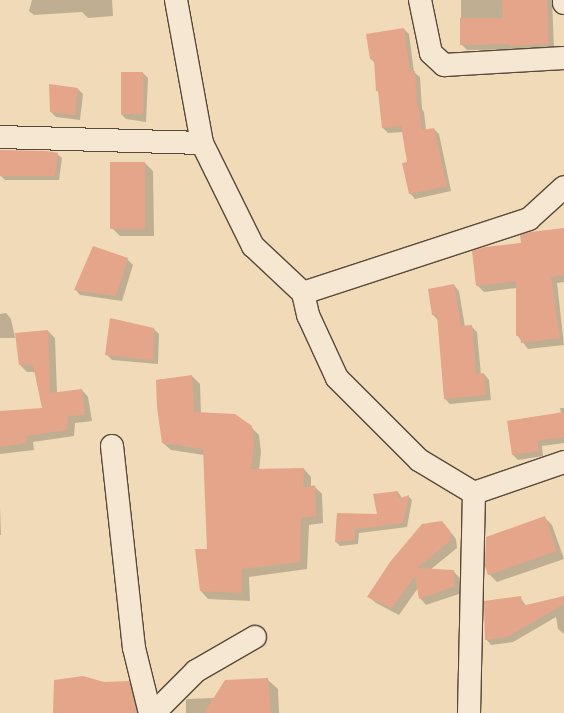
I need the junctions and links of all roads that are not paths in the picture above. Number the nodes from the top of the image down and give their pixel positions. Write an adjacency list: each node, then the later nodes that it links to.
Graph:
1 (176, 0): 5 (street)
2 (420, 0): 3 (street)
3 (564, 58)
4 (0, 137): 5 (street)
5 (202, 143): 7 (street)
6 (564, 187): 7 (street)
7 (303, 293): 10 (street)
8 (112, 446): 12 (street)
9 (564, 462): 10 (street)
10 (474, 493): 14 (street)
11 (255, 637): 13 (street)
12 (150, 713)
13 (154, 713)
14 (469, 713)

